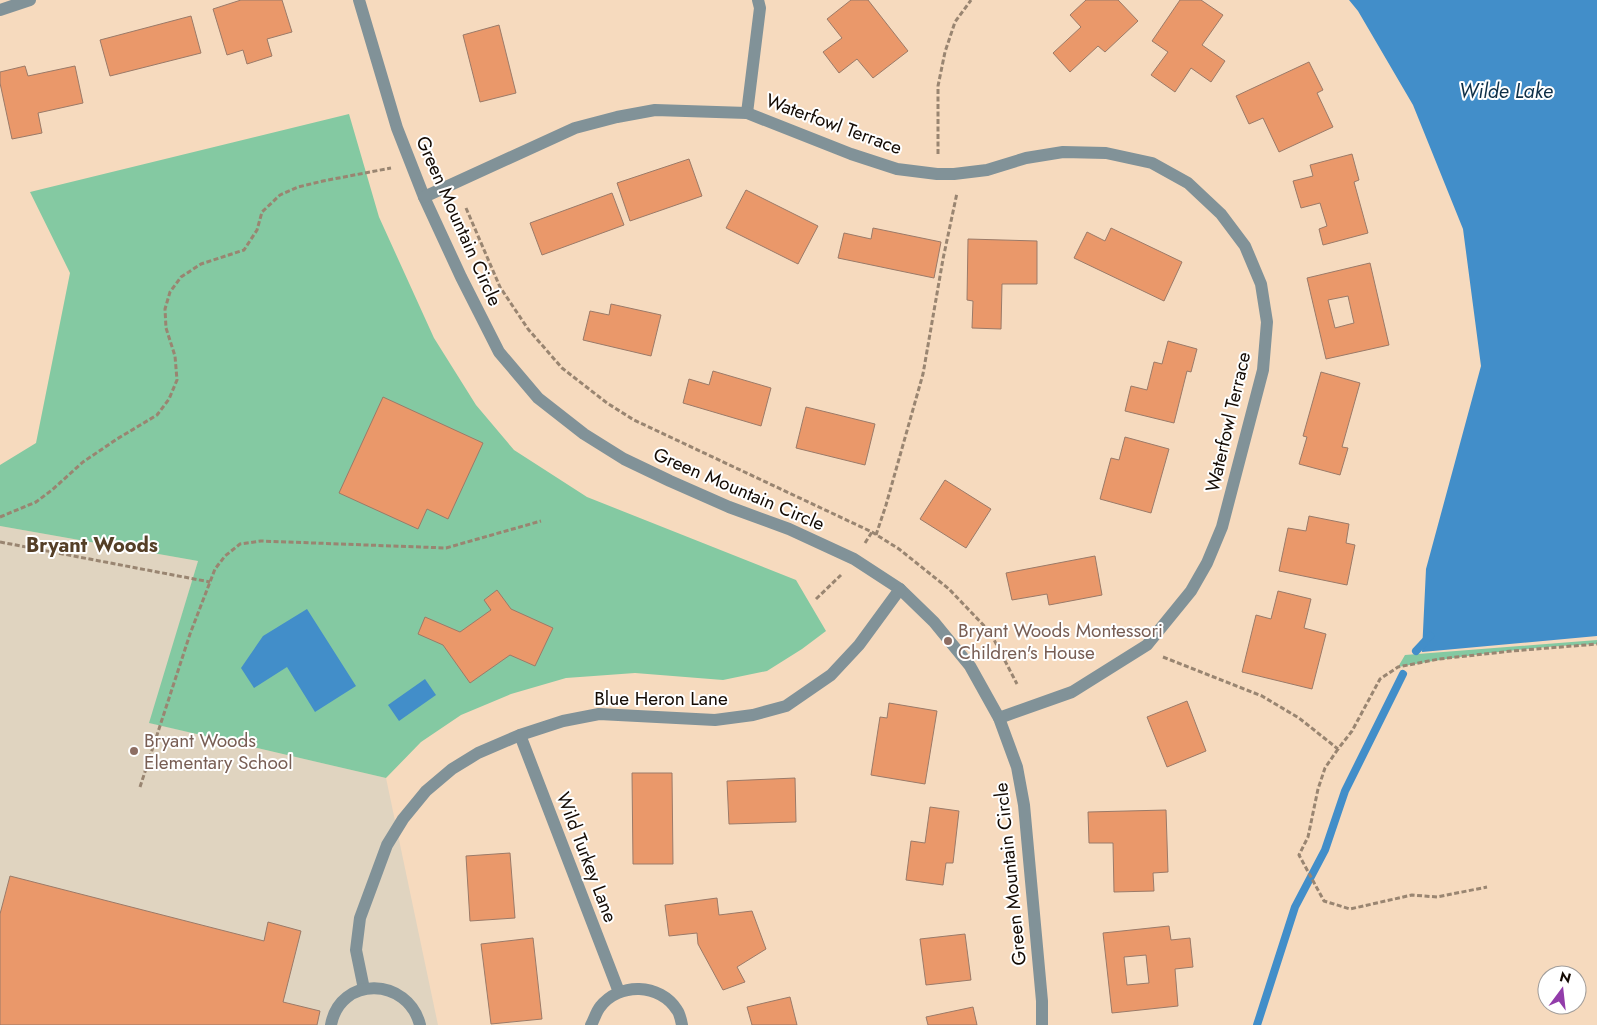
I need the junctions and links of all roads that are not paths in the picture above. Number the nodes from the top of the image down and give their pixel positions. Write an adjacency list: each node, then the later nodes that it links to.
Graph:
1 (30, 0): 4 (street)
2 (359, 0): 6 (street, Green Mountain Circle)
3 (758, 0): 5 (street)
4 (0, 10)
5 (748, 113): 6 (street, Waterfowl Terrace); 8 (street, Waterfowl Terrace)
6 (424, 197): 7 (street, Green Mountain Circle)
7 (900, 589): 8 (street, Green Mountain Circle); 9 (street, Blue Heron Lane)
8 (998, 718): 16 (street, Green Mountain Circle)
9 (520, 735): 10 (street, Blue Heron Lane); 11 (street, Wild Turkey Lane)
10 (364, 989): 12 (street); 13 (street)
11 (619, 992): 14 (street); 15 (street)
12 (331, 1025)
13 (420, 1025)
14 (591, 1025)
15 (682, 1025)
16 (1042, 1025)

